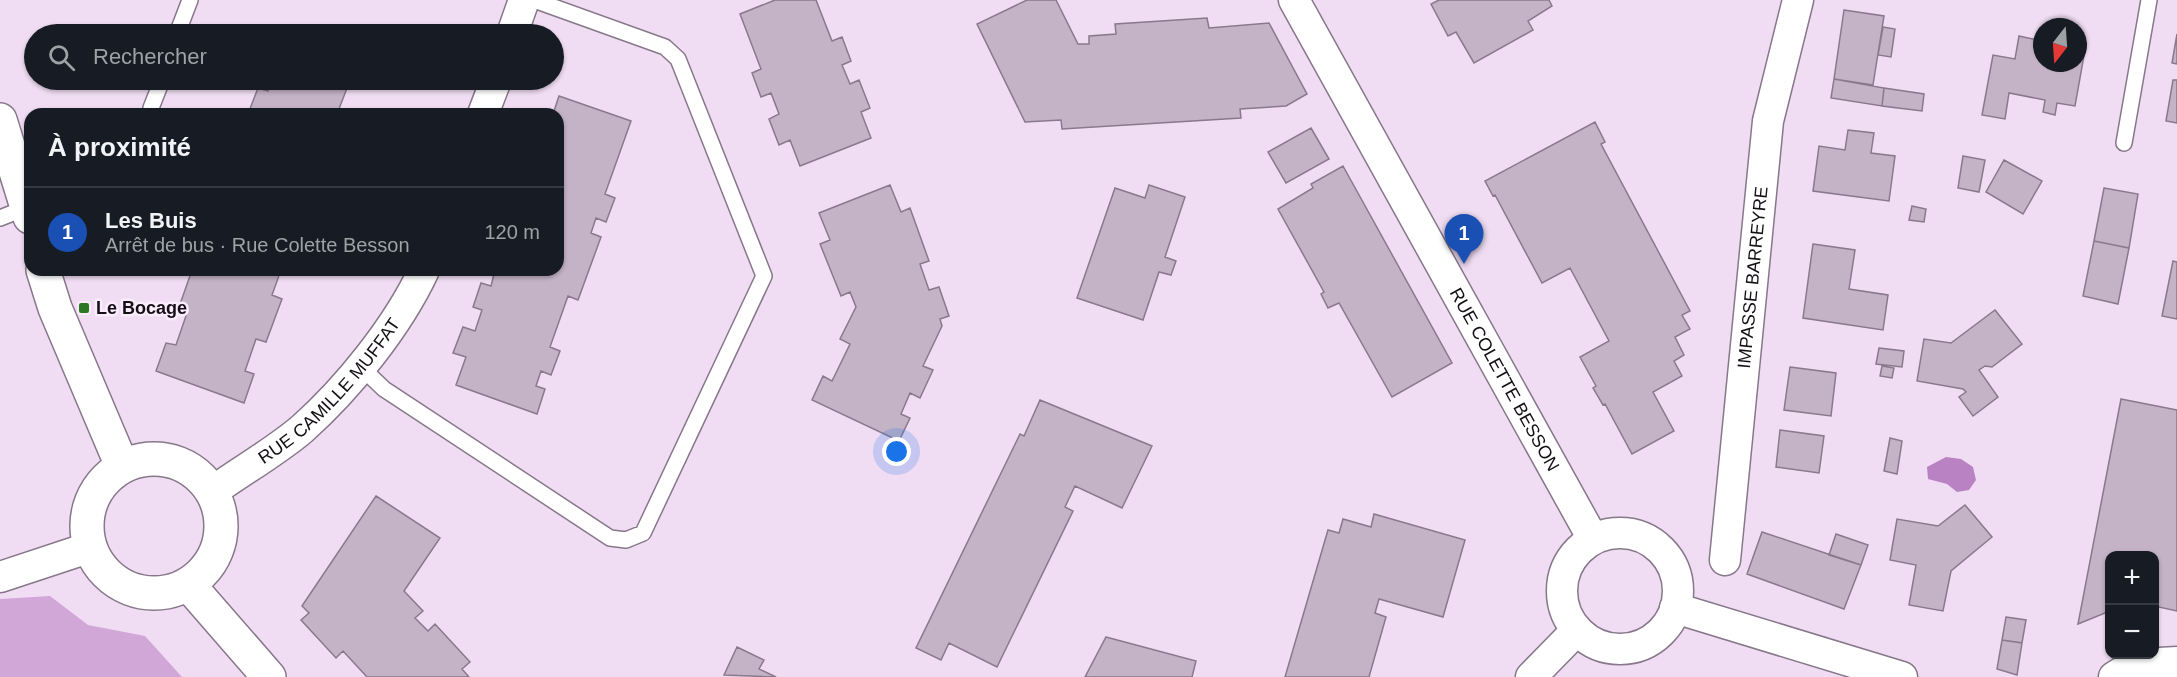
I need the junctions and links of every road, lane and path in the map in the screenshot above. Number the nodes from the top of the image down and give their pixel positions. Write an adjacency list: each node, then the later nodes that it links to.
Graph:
1 (190, 0): 7 (lane)
2 (524, 0): 8 (street)
3 (534, 0): 18 (lane)
4 (1294, 0): 21 (street, RUE COLETTE BESSON)
5 (1798, 0): 23 (street, IMPASSE BARREYRE)
6 (2149, 0): 14 (lane)
7 (181, 24)
8 (516, 24)
9 (158, 90): 11 (lane)
10 (492, 90): 12 (street)
11 (151, 108)
12 (485, 108)
13 (0, 120): 15 (street)
14 (2124, 143)
15 (19, 214)
16 (45, 276): 19 (street)
17 (421, 276): 18 (street, RUE CAMILLE MUFFAT)
18 (361, 367): 20 (street, RUE CAMILLE MUFFAT)
19 (122, 466): 20 (street); 22 (street)
20 (212, 492): 25 (street)
21 (1593, 538): 26 (street); 27 (street)
22 (91, 547): 24 (street); 25 (street)
23 (1725, 560)
24 (0, 577)
25 (188, 584): 29 (street)
26 (1676, 608): 27 (street); 31 (street)
27 (1577, 630): 30 (street)
28 (2177, 662): 32 (street)
29 (269, 677)
30 (1531, 677)
31 (1902, 677)
32 (2114, 677)

